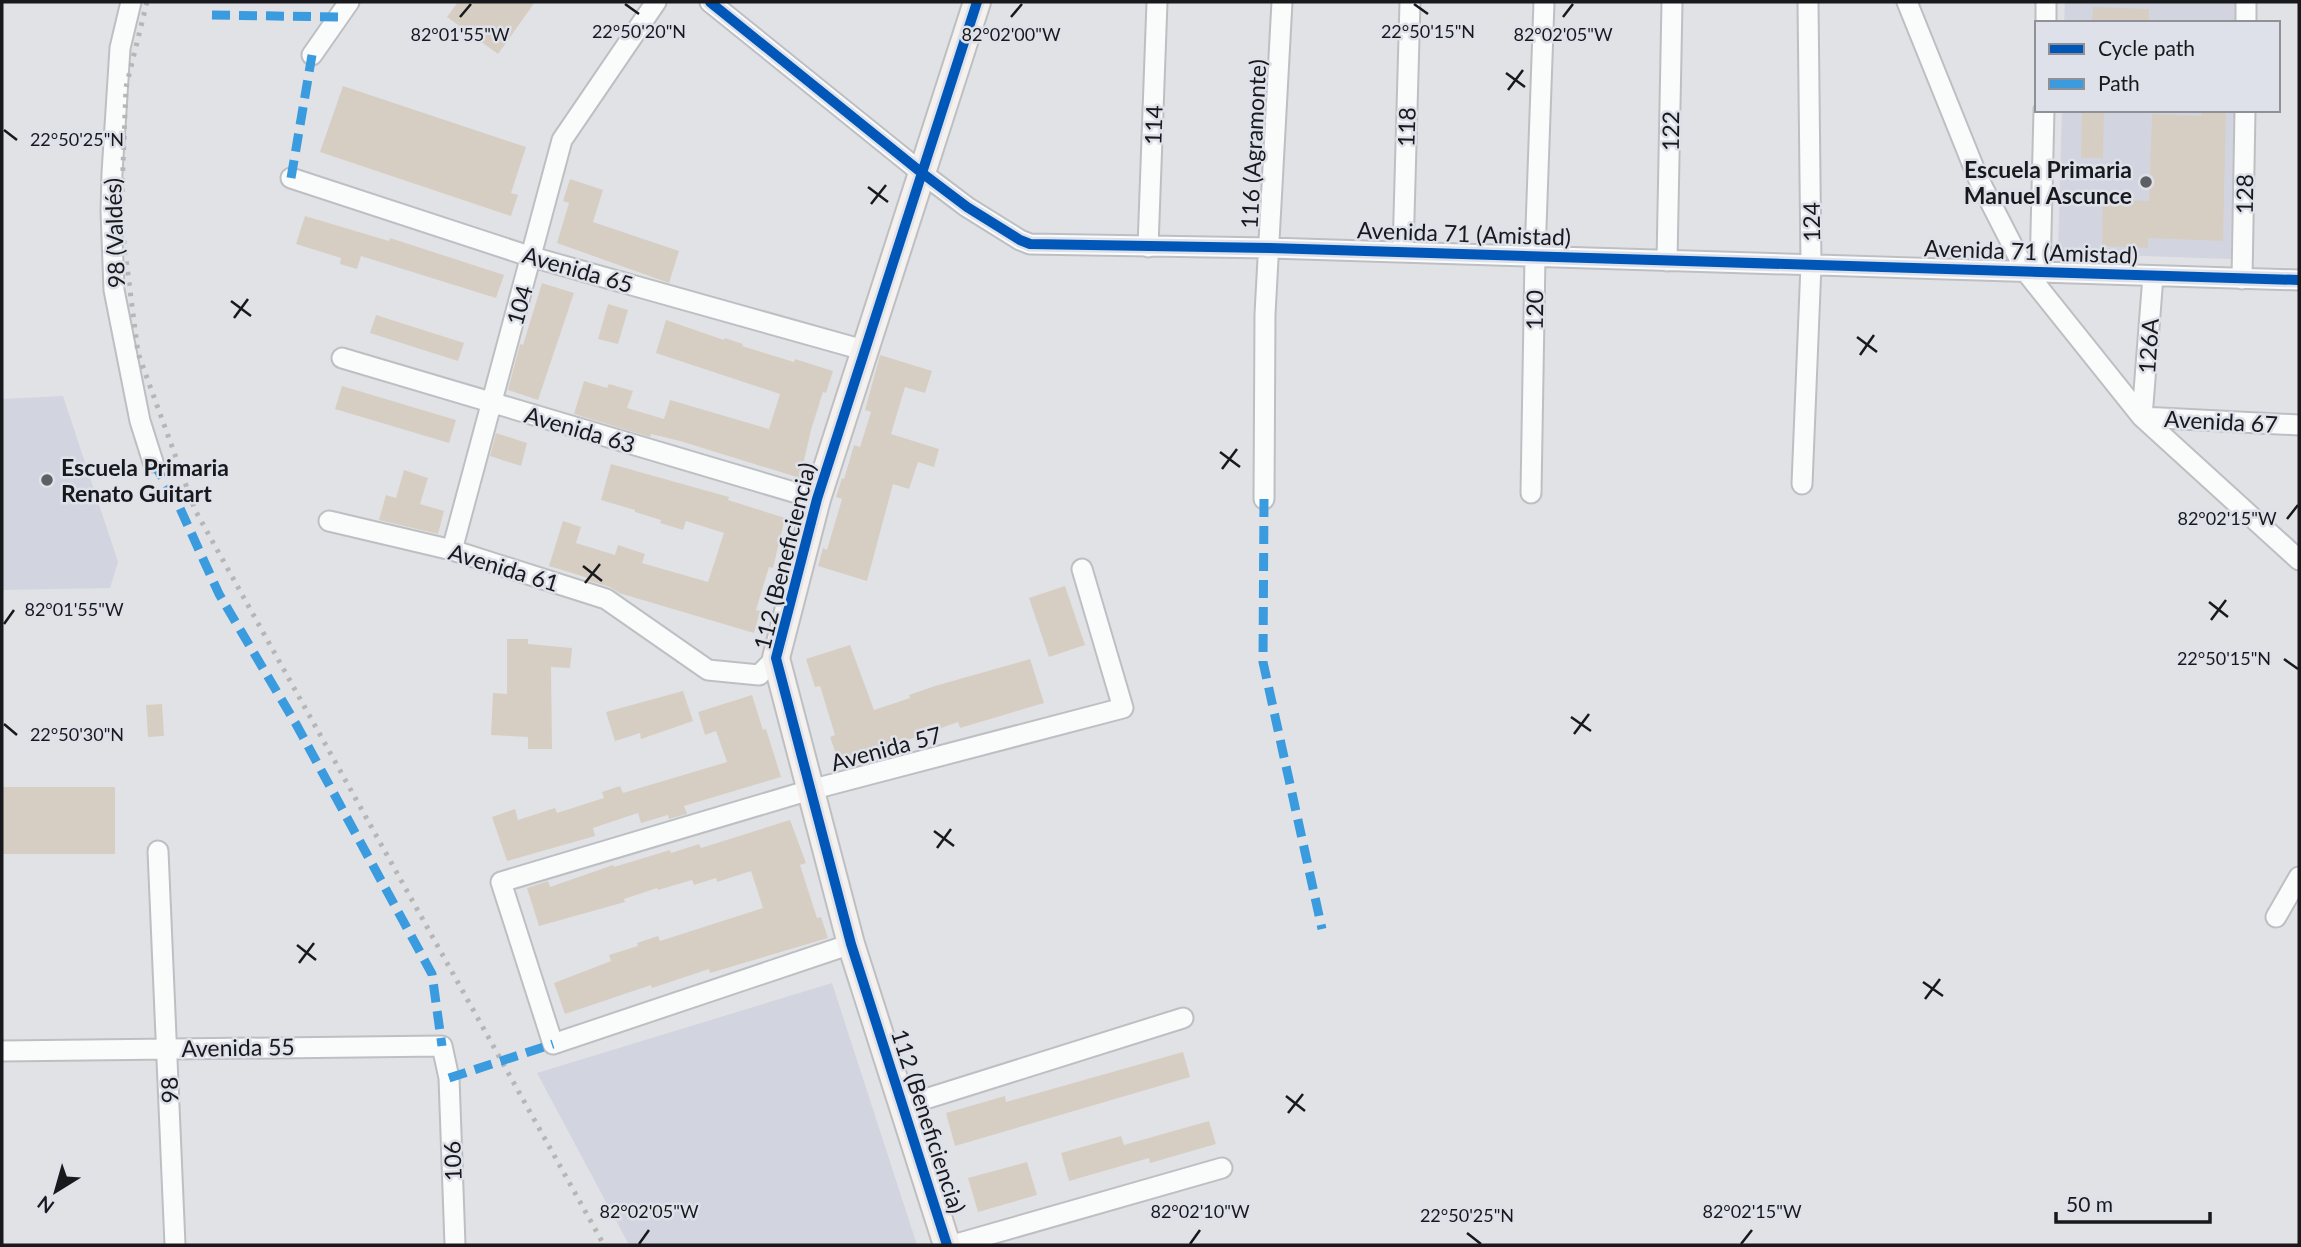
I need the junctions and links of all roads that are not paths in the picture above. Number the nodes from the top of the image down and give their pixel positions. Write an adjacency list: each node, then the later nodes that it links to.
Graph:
1 (131, 2): 38 (street, 98 (Valdés))
2 (349, 2): 17 (street)
3 (656, 2): 26 (street, 104)
4 (710, 2): 20 (street, Avenida 71 (Amistad))
5 (977, 2): 20 (street, 112 (Beneficiencia))
6 (1157, 2): 22 (street, 114)
7 (1282, 2): 23 (street, 116 (Agramonte))
8 (1410, 2): 24 (street, 118)
9 (1544, 2): 25 (street, 120)
10 (1672, 2): 27 (street, 122)
11 (1808, 2): 28 (street, 124)
12 (1907, 2): 29 (street)
13 (2046, 2): 15 (street)
14 (2246, 2): 16 (street)
15 (2046, 21)
16 (2246, 21)
17 (312, 55)
18 (2044, 112): 29 (street)
19 (2245, 112): 31 (street, 128)
20 (922, 173): 22 (street, Avenida 71 (Amistad)); 33 (street, 112 (Beneficiencia))
21 (291, 178): 26 (street, Avenida 65)
22 (1149, 247): 23 (street, Avenida 71 (Amistad))
23 (1269, 248): 24 (street, Avenida 71 (Amistad)); 42 (street, 116 (Agramonte))
24 (1403, 252): 25 (street, Avenida 71 (Amistad))
25 (1535, 256): 27 (street, Avenida 71 (Amistad)); 40 (street, 120)
26 (532, 257): 33 (street, Avenida 65); 35 (street, 104)
27 (1667, 261): 28 (street, Avenida 71 (Amistad))
28 (1811, 265): 29 (street, Avenida 71 (Amistad)); 39 (street, 124)
29 (2033, 272): 30 (street, Avenida 71 (Amistad)); 36 (street)
30 (2153, 276): 31 (street, Avenida 71 (Amistad)); 36 (street, 126A)
31 (2242, 279): 32 (street, Avenida 71 (Amistad))
32 (2299, 280)
33 (867, 351): 41 (street, 112 (Beneficiencia))
34 (342, 358): 35 (street, Avenida 63)
35 (491, 403): 41 (street, Avenida 63); 44 (street, 104)
36 (2142, 417): 37 (street, Avenida 67); 45 (street)
37 (2299, 425)
38 (153, 462)
39 (1802, 484)
40 (1531, 493)
41 (817, 499): 47 (street, 112 (Beneficiencia))
42 (1264, 499)
43 (329, 521): 44 (street, Avenida 61)
44 (452, 550): 47 (street, Avenida 61)
45 (2299, 560)
46 (1082, 569): 48 (street, Avenida 57)
47 (776, 657): 48 (street, 112 (Beneficiencia))
48 (810, 790): 52 (street, 112 (Beneficiencia)); 52 (street, Avenida 57)
49 (158, 851): 54 (street, 98)
50 (2299, 877): 51 (street)
51 (2276, 917)
52 (851, 944): 57 (street, 112 (Beneficiencia))
53 (1183, 1018): 57 (street)
54 (167, 1048): 55 (street, Avenida 55); 56 (street, Avenida 55); 59 (street, 98)
55 (2, 1051)
56 (449, 1077): 60 (street, 106)
57 (904, 1107): 61 (street, 112 (Beneficiencia))
58 (1222, 1168): 62 (street)
59 (175, 1245)
60 (455, 1245)
61 (947, 1245)
62 (953, 1245)

